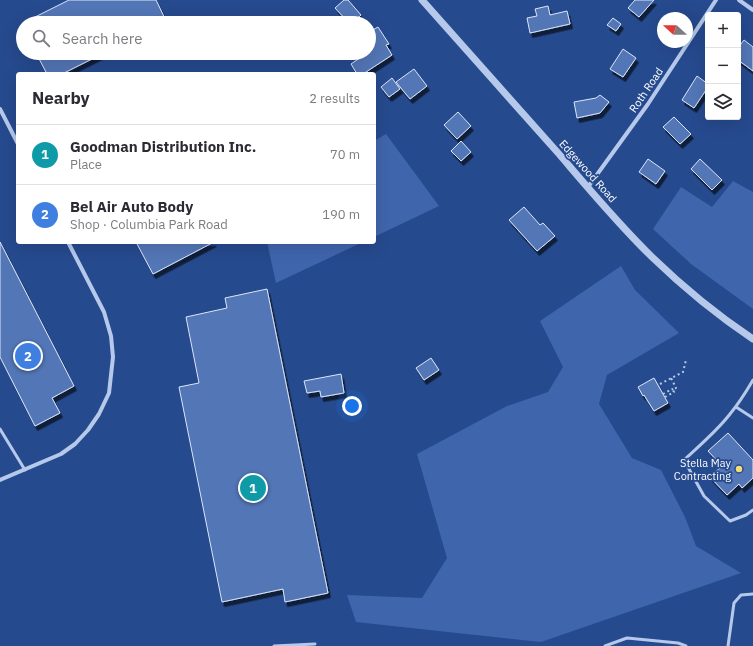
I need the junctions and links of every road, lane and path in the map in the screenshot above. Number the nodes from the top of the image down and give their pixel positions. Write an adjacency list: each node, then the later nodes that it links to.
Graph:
1 (422, 0): 7 (street, Edgewood Road)
2 (716, 0): 7 (street, Roth Road)
3 (739, 0): 4 (street)
4 (753, 10)
5 (0, 109): 6 (street)
6 (16, 140)
7 (588, 187): 9 (street, Edgewood Road)
8 (69, 244): 20 (street)
9 (753, 339)
10 (686, 360): 11 (path)
11 (671, 378): 13 (path); 14 (path)
12 (753, 380): 17 (lane)
13 (660, 384)
14 (673, 390): 15 (path); 16 (path)
15 (663, 394)
16 (665, 397)
17 (736, 407): 18 (lane); 22 (lane)
18 (753, 418)
19 (0, 429): 20 (lane)
20 (25, 470): 21 (street)
21 (0, 480)
22 (753, 510)
23 (753, 594): 28 (lane)
24 (315, 644): 25 (lane)
25 (274, 646)
26 (605, 646): 27 (lane)
27 (686, 646)
28 (728, 646)

